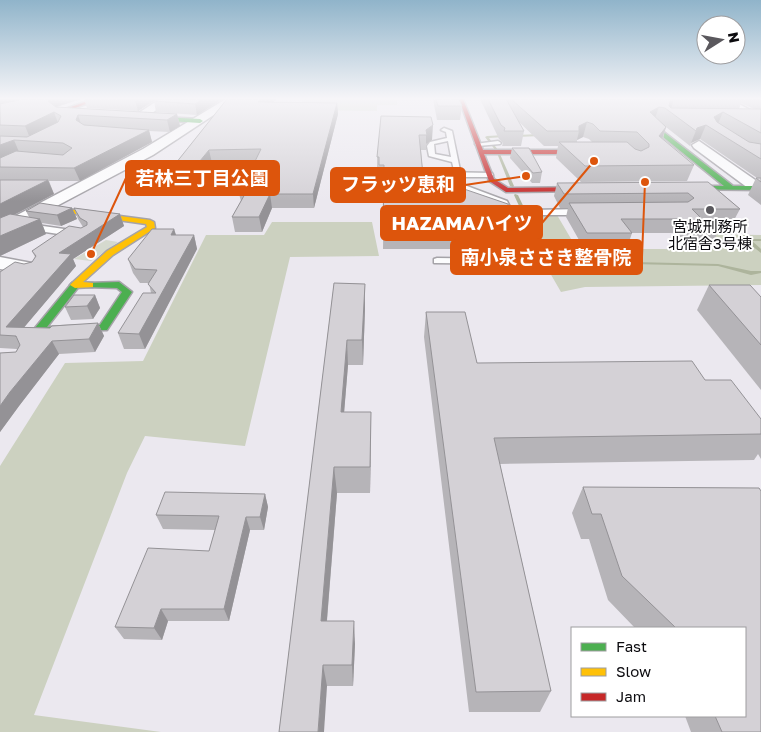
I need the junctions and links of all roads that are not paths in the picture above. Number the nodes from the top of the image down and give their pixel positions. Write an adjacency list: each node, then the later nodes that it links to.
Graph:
1 (180, 133): 6 (street)
2 (449, 133): 7 (lane)
3 (481, 133): 8 (street)
4 (662, 133): 22 (street)
5 (153, 136): 6 (street)
6 (172, 138): 20 (street)
7 (450, 139): 12 (lane); 12 (lane)
8 (488, 145): 10 (street); 15 (street)
9 (698, 145): 23 (street)
10 (587, 147): 11 (street)
11 (609, 152)
12 (455, 160): 14 (lane)
13 (448, 175): 14 (lane); 16 (lane); 18 (lane)
14 (459, 175): 15 (lane)
15 (489, 175): 17 (street)
16 (454, 184): 18 (lane); 24 (lane)
17 (496, 185): 24 (lane); 25 (street)
18 (440, 186): 26 (lane)
19 (47, 188): 20 (street)
20 (84, 188): 27 (street)
21 (664, 188): 22 (street)
22 (731, 188): 23 (street)
23 (759, 188)
24 (467, 189): 29 (lane)
25 (606, 189)
26 (447, 194)
27 (47, 208): 30 (street); 36 (street)
28 (588, 212): 29 (lane)
29 (507, 218): 33 (lane)
30 (10, 222): 31 (street); 32 (lane)
31 (0, 231)
32 (86, 235)
33 (437, 261)
34 (0, 263): 35 (street)
35 (30, 268)
36 (75, 285): 36 (street)

